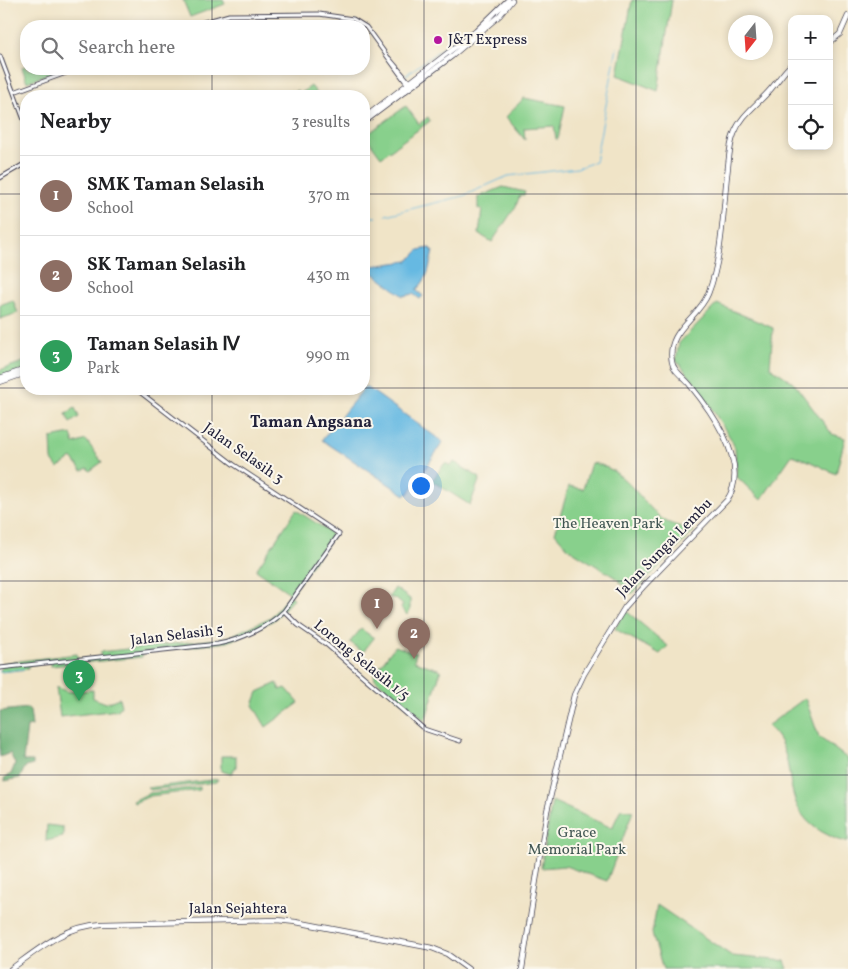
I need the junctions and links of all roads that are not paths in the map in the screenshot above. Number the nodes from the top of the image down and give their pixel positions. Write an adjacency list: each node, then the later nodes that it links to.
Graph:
1 (508, 0): 11 (main road)
2 (512, 0): 11 (main road)
3 (848, 16): 7 (main road)
4 (211, 20): 5 (street)
5 (355, 20)
6 (370, 33): 11 (street)
7 (833, 40)
8 (0, 56): 12 (street)
9 (788, 68): 27 (main road, Jalan Sungai Lembu)
10 (61, 75): 12 (street)
11 (411, 86): 14 (main road)
12 (14, 92): 13 (street)
13 (20, 108)
14 (370, 116)
15 (20, 166): 16 (street)
16 (0, 178)
17 (20, 372): 19 (main road)
18 (20, 375): 19 (main road)
19 (0, 380)
20 (144, 395): 21 (street, Jalan Selasih 3)
21 (339, 534): 22 (street, Jalan Selasih 5)
22 (284, 611): 23 (street, Jalan Selasih 5); 24 (street, Lorong Selasih 1/5)
23 (0, 668)
24 (460, 741)
25 (11, 969): 26 (main road, Jalan Sejahtera)
26 (468, 969)
27 (522, 969)

